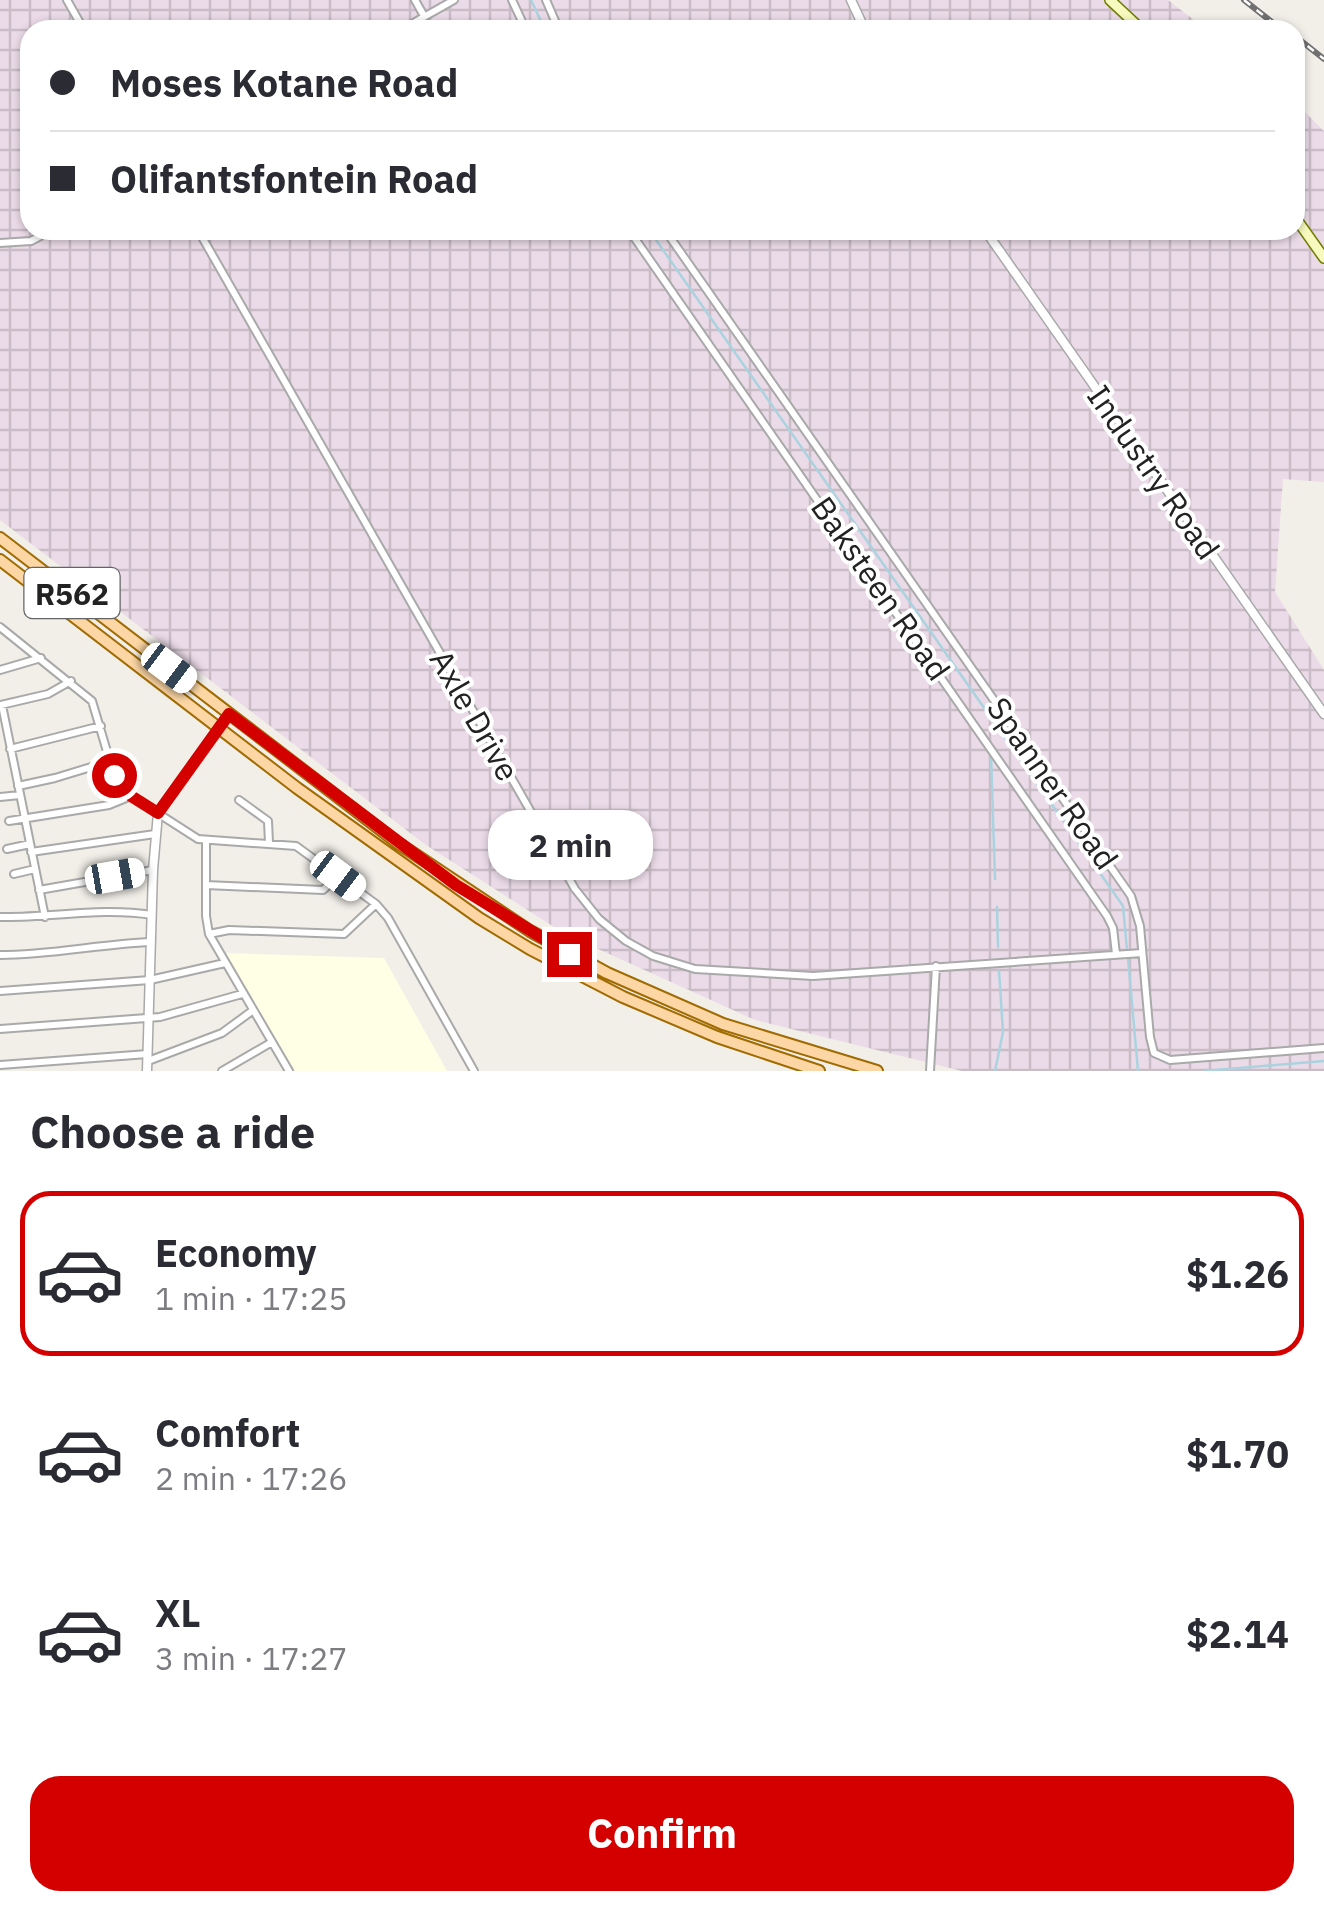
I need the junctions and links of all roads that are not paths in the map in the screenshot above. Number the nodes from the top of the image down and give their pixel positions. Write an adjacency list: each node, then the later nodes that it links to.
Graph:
1 (415, 0): 4 (street)
2 (454, 0): 4 (street)
3 (1110, 0): 6 (main road)
4 (424, 16): 5 (street)
5 (417, 20)
6 (1131, 20)
7 (1305, 231): 14 (main road)
8 (33, 240): 13 (street)
9 (204, 240): 56 (street, Axle Drive)
10 (637, 240): 53 (street, Baksteen Road)
11 (672, 240): 52 (street, Spanner Road)
12 (991, 240): 23 (street, Industry Road)
13 (0, 244)
14 (1324, 258)
15 (0, 538): 22 (main road, R562)
16 (0, 560): 25 (main road, R562)
17 (3, 631): 18 (street)
18 (41, 658): 19 (street); 20 (street)
19 (0, 670)
20 (71, 681): 21 (street); 24 (street)
21 (1, 705): 26 (street)
22 (229, 714): 25 (street); 72 (main road, R562)
23 (1324, 714)
24 (102, 726): 26 (street); 27 (street)
25 (220, 727): 32 (street); 71 (main road, R562)
26 (10, 749): 28 (street)
27 (110, 761): 28 (street); 29 (street)
28 (19, 790): 30 (street); 33 (street)
29 (131, 796): 32 (street); 33 (street)
30 (0, 797)
31 (239, 800): 37 (street)
32 (158, 813): 35 (street); 36 (street)
33 (24, 817): 34 (street); 38 (street)
34 (8, 821)
35 (155, 834): 38 (street); 41 (street)
36 (206, 842): 37 (street); 44 (street)
37 (269, 843): 43 (street)
38 (30, 848): 39 (street); 40 (street)
39 (7, 849)
40 (35, 869): 42 (street); 45 (street)
41 (154, 870): 45 (street); 47 (street)
42 (14, 874)
43 (338, 876): 44 (street); 46 (street)
44 (206, 885): 50 (street)
45 (39, 890): 49 (street)
46 (376, 904): 50 (street); 70 (street)
47 (152, 915): 49 (street); 51 (street)
48 (0, 917): 49 (street)
49 (45, 917)
50 (209, 934): 55 (street)
51 (152, 942): 54 (street); 57 (street)
52 (1138, 953): 53 (street, Axle Drive); 64 (street, Spanner Road)
53 (1119, 954): 56 (street, Axle Drive)
54 (0, 955)
55 (225, 963): 57 (street); 59 (street)
56 (936, 966): 73 (street)
57 (150, 980): 58 (street); 61 (street)
58 (0, 992)
59 (242, 994): 60 (street); 61 (street)
60 (252, 1011): 63 (street); 65 (street)
61 (149, 1017): 62 (street); 65 (street)
62 (0, 1029)
63 (272, 1042): 68 (street); 69 (street)
64 (1324, 1048)
65 (148, 1058): 66 (street); 67 (street)
66 (0, 1065)
67 (147, 1071)
68 (222, 1071)
69 (289, 1071)
70 (474, 1071)
71 (819, 1071)
72 (877, 1071)
73 (930, 1071)

